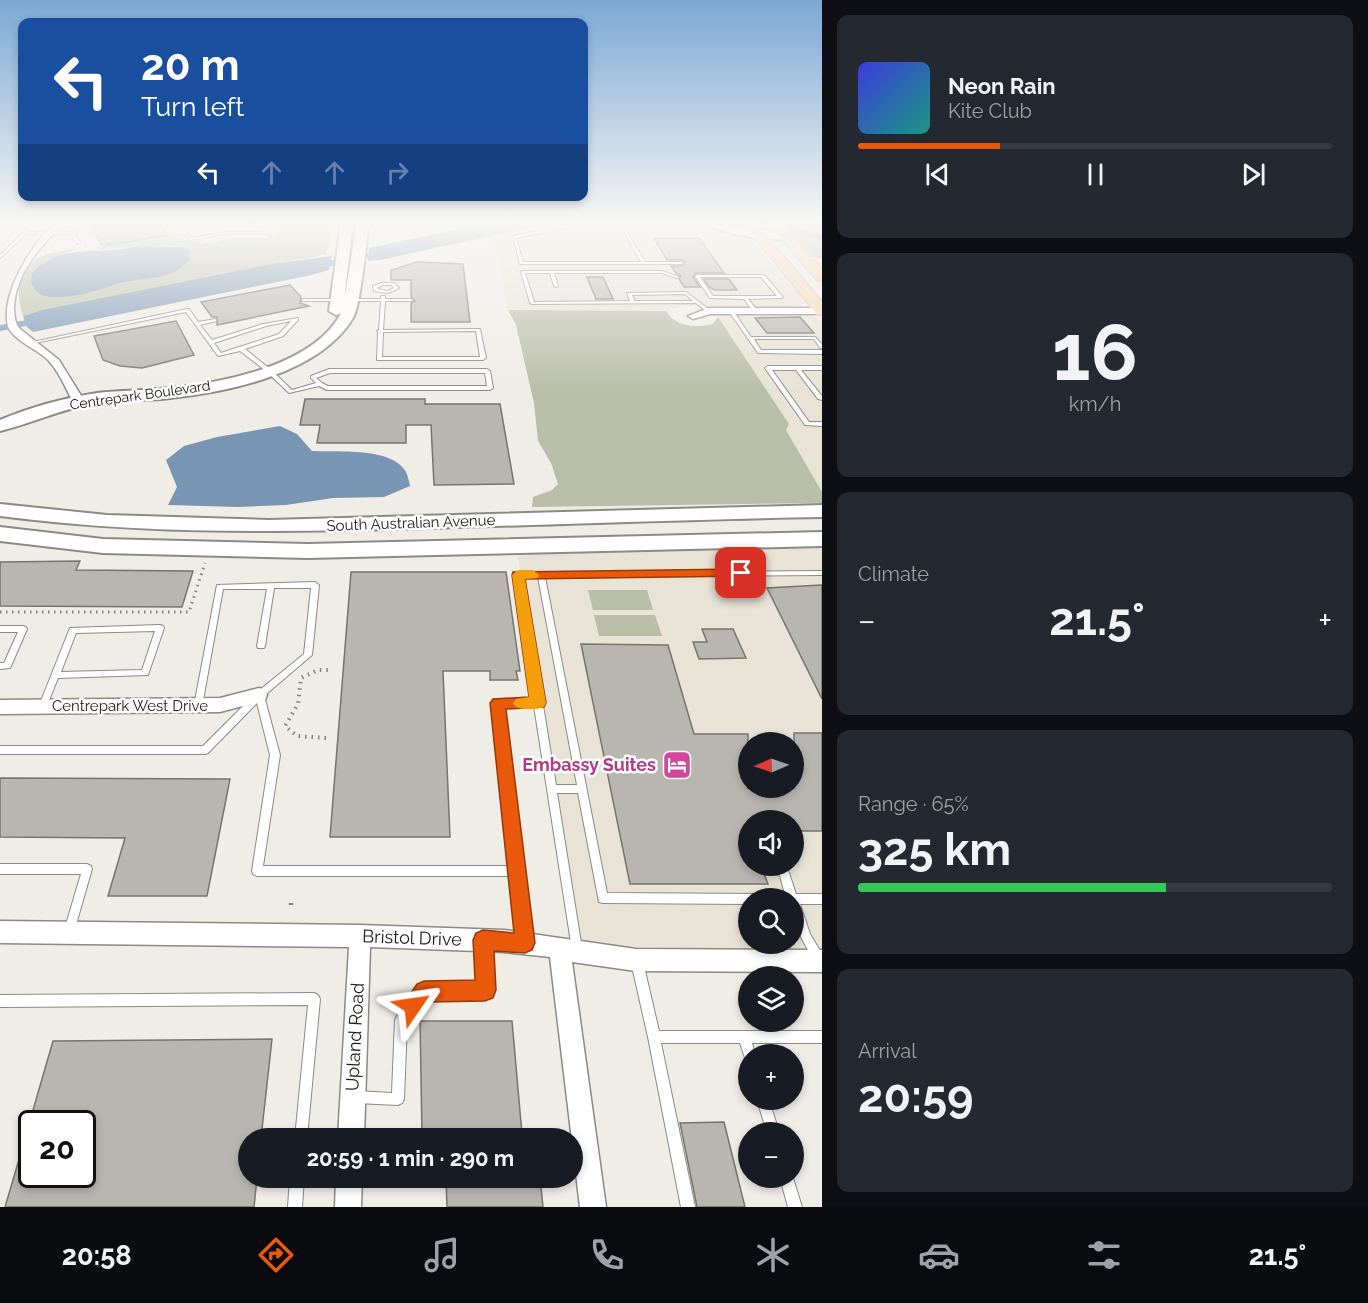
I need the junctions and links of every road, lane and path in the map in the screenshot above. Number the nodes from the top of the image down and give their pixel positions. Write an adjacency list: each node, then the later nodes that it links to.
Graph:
1 (8, 279): 16 (street)
2 (341, 279): 13 (main road, Centrepark Boulevard)
3 (354, 279): 13 (main road, Centrepark Boulevard)
4 (525, 279): 17 (lane)
5 (554, 279): 9 (lane)
6 (699, 279): 11 (lane)
7 (765, 279): 11 (lane)
8 (796, 279): 22 (main road)
9 (556, 286)
10 (384, 292): 14 (lane)
11 (745, 297): 21 (lane)
12 (304, 300): 13 (lane)
13 (344, 300): 14 (lane); 35 (main road, Centrepark Boulevard)
14 (383, 300): 15 (lane); 26 (lane)
15 (411, 300)
16 (2, 302): 30 (street)
17 (633, 302): 18 (lane); 18 (lane)
18 (697, 302): 19 (lane)
19 (709, 310): 20 (street); 23 (street)
20 (730, 310): 21 (street); 27 (lane)
21 (755, 310): 22 (street)
22 (822, 311)
23 (693, 316)
24 (214, 320): 25 (lane)
25 (197, 324): 30 (lane); 31 (lane)
26 (379, 331): 26 (lane)
27 (750, 338): 28 (lane); 34 (lane)
28 (815, 338): 29 (lane); 32 (lane)
29 (822, 338)
30 (28, 341): 39 (street)
31 (211, 342): 33 (lane); 33 (lane)
32 (822, 347)
33 (241, 350): 35 (lane)
34 (822, 352)
35 (264, 368): 38 (lane); 39 (main road, Centrepark Boulevard)
36 (797, 368): 37 (lane); 40 (lane); 42 (lane)
37 (822, 368)
38 (320, 384): 38 (lane)
39 (75, 396): 41 (main road, Centrepark Boulevard); 43 (main road, Centrepark Boulevard)
40 (822, 398)
41 (15, 403)
42 (822, 424)
43 (0, 426)
44 (0, 510): 45 (main road, South Australian Avenue)
45 (822, 511)
46 (0, 534): 47 (main road, South Australian Avenue)
47 (822, 539)
48 (205, 562): 52 (path)
49 (822, 573): 50 (lane)
50 (541, 575): 59 (lane); 66 (lane)
51 (271, 586): 54 (lane); 58 (lane); 62 (lane)
52 (0, 612)
53 (0, 629): 55 (lane)
54 (261, 646)
55 (0, 666)
56 (332, 670): 63 (path)
57 (55, 675): 57 (lane); 61 (lane)
58 (259, 695): 62 (street, Centrepark West Drive); 64 (lane); 68 (lane)
59 (538, 703): 65 (lane); 68 (lane)
60 (0, 706): 61 (street, Centrepark West Drive)
61 (43, 706): 62 (street, Centrepark West Drive)
62 (198, 706)
63 (326, 738)
64 (0, 750)
65 (552, 789): 66 (lane); 80 (lane)
66 (582, 789): 69 (lane)
67 (0, 870): 76 (lane)
68 (518, 871): 79 (lane)
69 (738, 899)
70 (822, 899): 71 (lane)
71 (804, 900)
72 (291, 903): 73 (path)
73 (291, 909)
74 (804, 931): 82 (lane)
75 (0, 932): 76 (street, Bristol Drive)
76 (69, 932): 77 (street, Bristol Drive)
77 (360, 936): 78 (street, Bristol Drive); 88 (street, Upland Road)
78 (483, 940): 79 (street, Bristol Drive); 88 (lane)
79 (525, 943): 80 (street, Bristol Drive)
80 (569, 951): 81 (street, Bristol Drive); 96 (street)
81 (636, 960): 82 (street, Bristol Drive); 84 (lane)
82 (822, 962)
83 (0, 1001): 89 (lane)
84 (654, 1037): 85 (lane); 97 (lane)
85 (744, 1037): 86 (lane); 87 (lane)
86 (822, 1037)
87 (746, 1044)
88 (353, 1097): 90 (street, Upland Road)
89 (302, 1128)
90 (351, 1128)
91 (296, 1188): 94 (lane)
92 (349, 1188): 95 (street)
93 (789, 1188): 98 (lane)
94 (295, 1207)
95 (348, 1207)
96 (593, 1207)
97 (688, 1207)
98 (795, 1207)

